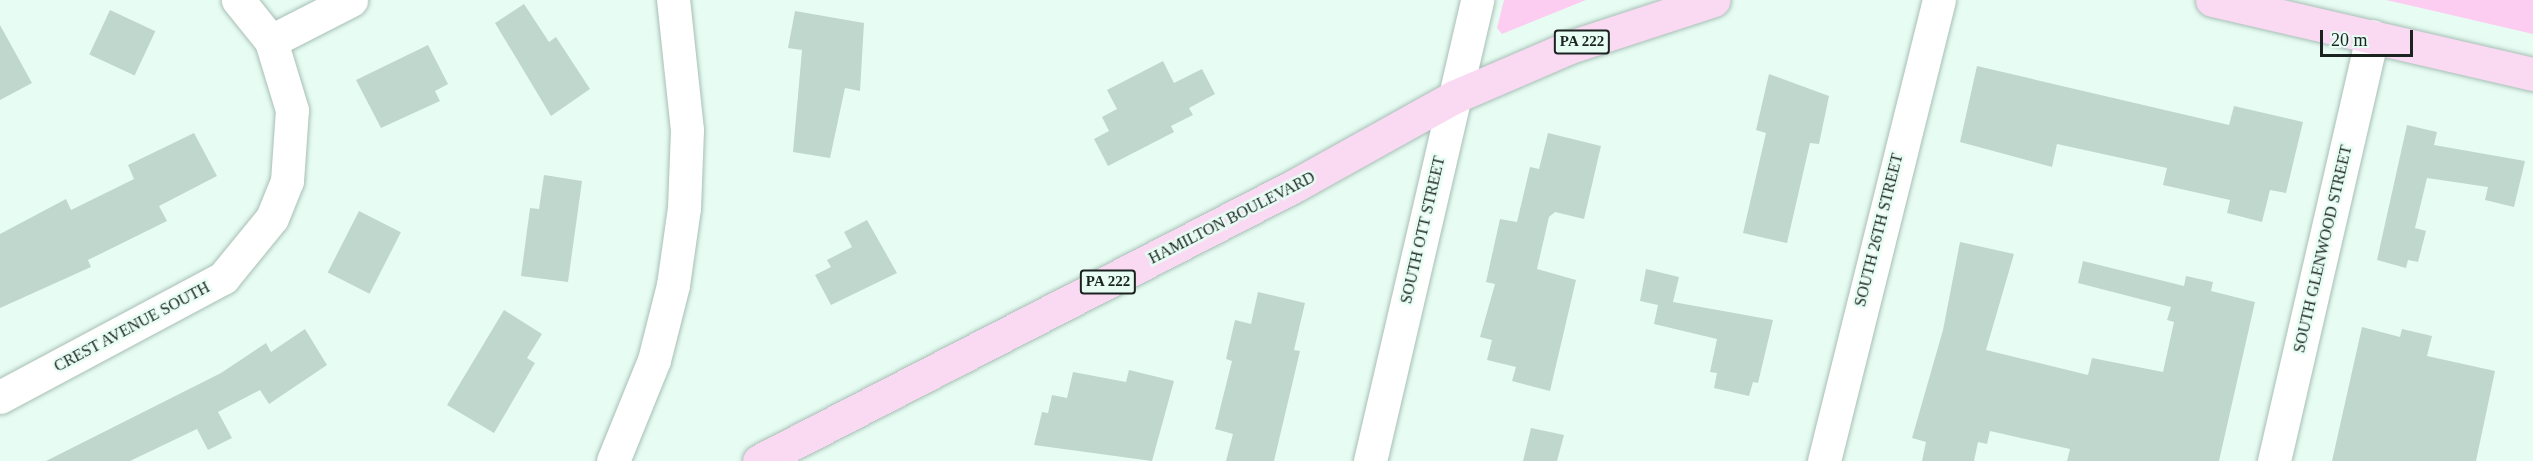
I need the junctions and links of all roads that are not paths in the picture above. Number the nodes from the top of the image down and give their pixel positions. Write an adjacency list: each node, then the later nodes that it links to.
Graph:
1 (238, 0): 9 (street, CREST AVENUE SOUTH)
2 (351, 0): 9 (street)
3 (673, 0): 14 (street)
4 (1478, 0): 11 (street, SOUTH OTT STREET)
5 (1714, 0): 11 (main road, HAMILTON BOULEVARD / PA 222)
6 (1939, 0): 16 (street, SOUTH 26TH STREET)
7 (2212, 0): 8 (main road)
8 (2372, 36): 10 (main road); 17 (street, SOUTH GLENWOOD STREET)
9 (271, 41): 12 (street, CREST AVENUE SOUTH)
10 (2533, 74)
11 (1454, 98): 13 (main road, HAMILTON BOULEVARD / PA 222); 15 (street, SOUTH OTT STREET)
12 (0, 397)
13 (777, 459)
14 (613, 461)
15 (1370, 461)
16 (1824, 461)
17 (2274, 461)

